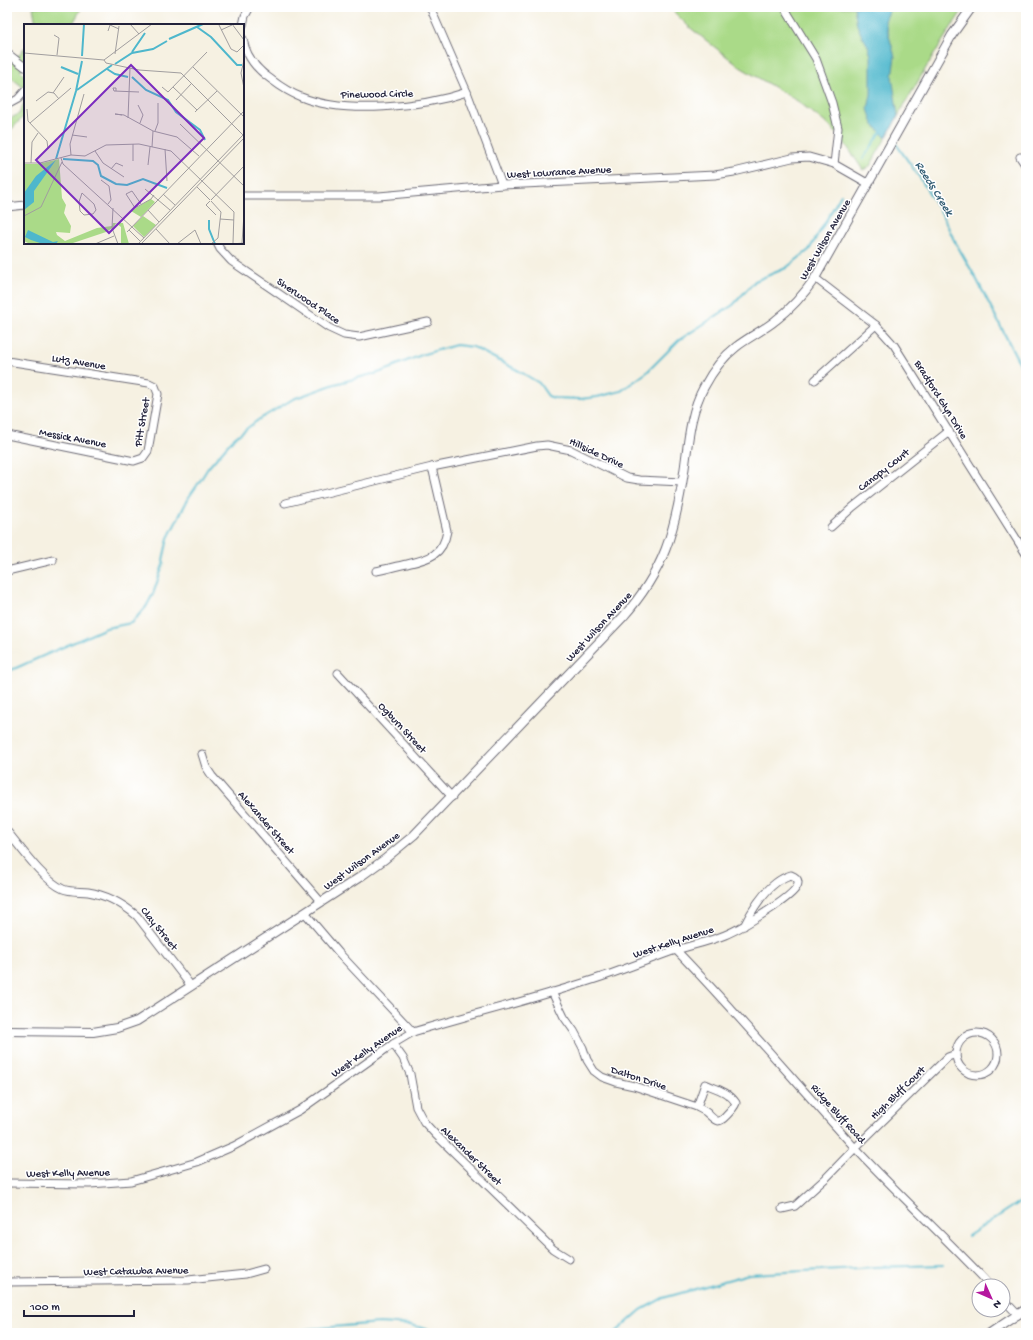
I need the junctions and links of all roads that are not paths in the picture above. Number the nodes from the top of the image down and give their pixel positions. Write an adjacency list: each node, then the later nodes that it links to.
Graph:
1 (250, 7): 5 (street)
2 (430, 7): 10 (street)
3 (784, 7): 13 (street)
4 (972, 7): 15 (street, West Wilson Avenue)
5 (243, 24)
6 (244, 44): 10 (street, Pinewood Circle)
7 (7, 53): 8 (street)
8 (24, 66)
9 (24, 92): 11 (street)
10 (467, 92): 16 (street)
11 (7, 104)
12 (1020, 157): 14 (street)
13 (834, 164): 15 (street, West Lowrance Avenue); 16 (street, West Lowrance Avenue)
14 (1026, 166)
15 (869, 184): 21 (street, West Wilson Avenue)
16 (502, 185): 17 (street, West Lowrance Avenue)
17 (244, 196)
18 (24, 205): 19 (street)
19 (7, 207)
20 (218, 244): 22 (street, Sherwood Place)
21 (815, 278): 23 (street, Bradford Glyn Drive); 31 (street, West Wilson Avenue)
22 (428, 322)
23 (876, 325): 25 (street); 27 (street, Bradford Glyn Drive)
24 (7, 361): 26 (street, Lutz Avenue)
25 (815, 380)
26 (149, 383): 29 (street, Pitt Street)
27 (949, 431): 33 (street, Canopy Court); 34 (street, Bradford Glyn Drive)
28 (7, 435): 29 (street, Messick Avenue)
29 (134, 460)
30 (432, 468): 31 (street, Hillside Drive); 32 (street, Hillside Drive); 37 (street)
31 (682, 482): 40 (street, West Wilson Avenue)
32 (285, 503)
33 (831, 527)
34 (1026, 554)
35 (53, 560): 36 (street)
36 (7, 571)
37 (376, 571)
38 (338, 673): 40 (street, Ogburn Street)
39 (202, 754): 42 (street, Alexander Street)
40 (452, 797): 42 (street, West Wilson Avenue)
41 (7, 831): 46 (street, Clay Street)
42 (321, 902): 43 (street, West Wilson Avenue)
43 (305, 913): 46 (street, West Wilson Avenue); 49 (street)
44 (744, 926): 44 (street, West Kelly Avenue); 45 (street, West Kelly Avenue)
45 (676, 950): 47 (street, West Kelly Avenue); 53 (street, Ridge Bluff Road)
46 (192, 986): 48 (street, West Wilson Avenue)
47 (552, 992): 49 (street, West Kelly Avenue); 52 (street, Dalton Drive)
48 (7, 1031)
49 (413, 1032): 50 (street, West Kelly Avenue)
50 (392, 1044): 54 (street, West Kelly Avenue); 56 (street, Alexander Street)
51 (956, 1054): 51 (street, High Bluff Court); 53 (street, High Bluff Court)
52 (697, 1108): 52 (street, Dalton Drive)
53 (855, 1148): 55 (street, High Bluff Court); 58 (street, Ridge Bluff Road)
54 (7, 1184)
55 (782, 1209)
56 (569, 1259)
57 (264, 1269): 59 (street, West Catawba Avenue)
58 (983, 1278)
59 (7, 1282)
60 (1011, 1308): 62 (street)
61 (1026, 1309): 62 (street)
62 (1018, 1315): 63 (street)
63 (990, 1333)

